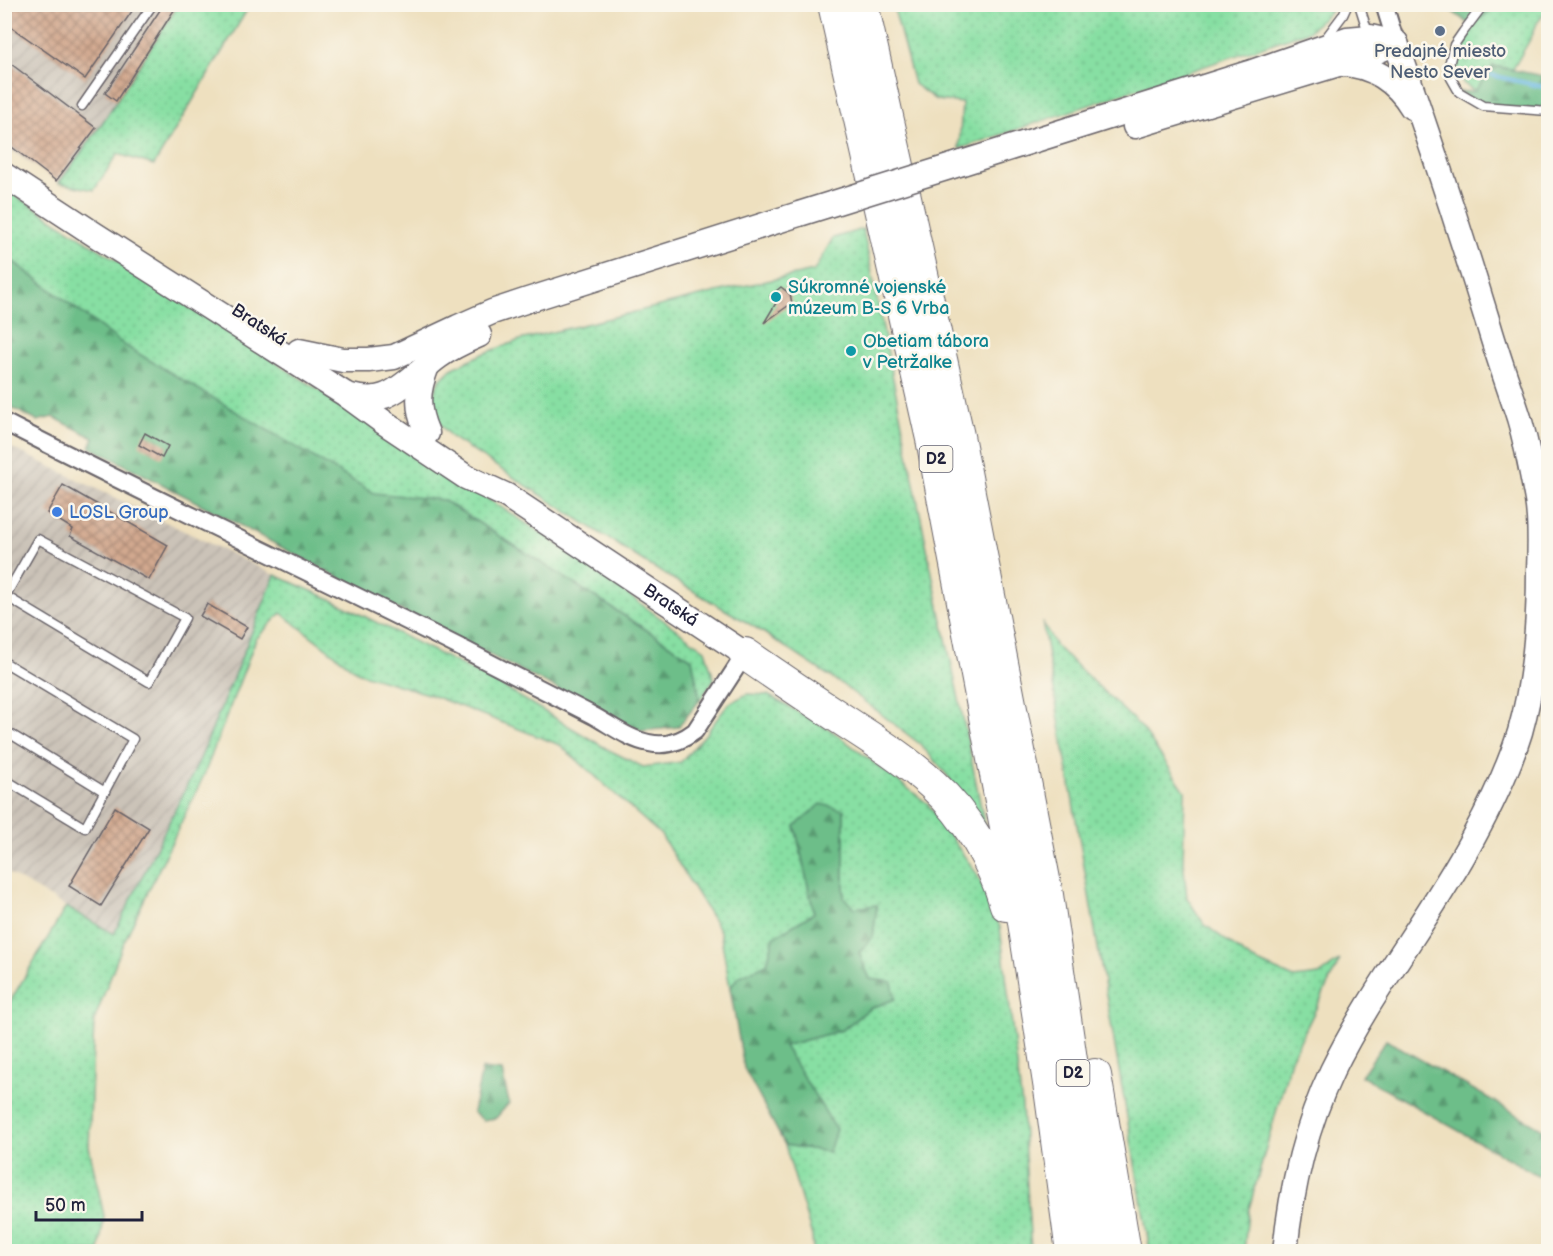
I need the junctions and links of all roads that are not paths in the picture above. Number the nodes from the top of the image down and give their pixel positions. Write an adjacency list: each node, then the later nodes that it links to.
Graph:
1 (153, 4): 11 (lane)
2 (834, 4): 34 (highway, D2)
3 (862, 4): 32 (highway, D2)
4 (1348, 4): 10 (lane)
5 (1359, 4): 8 (lane)
6 (1384, 4): 9 (street)
7 (1484, 4): 12 (lane)
8 (1370, 37): 9 (main road); 10 (main road)
9 (1396, 43): 10 (main road); 13 (main road)
10 (1326, 57): 13 (main road); 16 (main road, bridge)
11 (82, 106)
12 (1548, 111)
13 (1425, 126): 35 (main road)
14 (4, 163): 17 (main road, Bratská)
15 (4, 175): 20 (main road, Bratská)
16 (801, 222): 18 (main road); 19 (main road)
17 (299, 351): 18 (main road); 21 (main road, Bratská)
18 (394, 357): 21 (main road)
19 (427, 366): 21 (main road); 24 (main road)
20 (345, 394): 21 (main road); 22 (main road, Bratská)
21 (371, 399): 22 (main road); 24 (main road, Bratská)
22 (382, 421): 25 (main road, Bratská)
23 (4, 422): 27 (street)
24 (427, 433): 25 (main road, Bratská)
25 (507, 496): 27 (main road, Bratská)
26 (5, 595): 26 (lane)
27 (745, 654): 33 (highway)
28 (4, 662): 31 (lane)
29 (4, 730): 31 (lane)
30 (4, 779): 31 (lane)
31 (105, 792)
32 (1119, 1248)
33 (1053, 1251)
34 (1072, 1251)
35 (1285, 1251)

